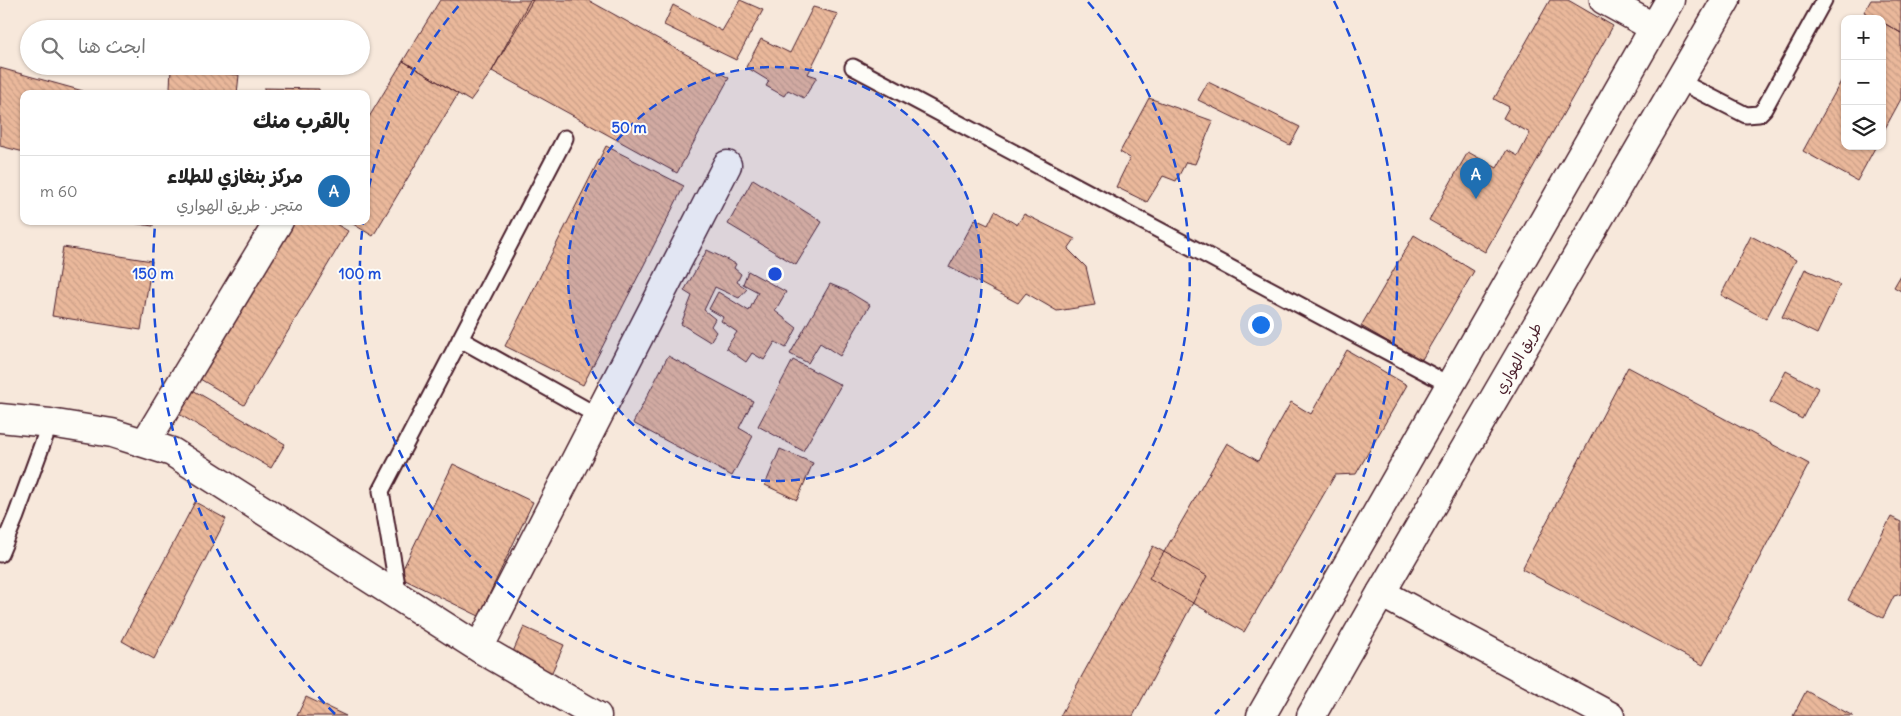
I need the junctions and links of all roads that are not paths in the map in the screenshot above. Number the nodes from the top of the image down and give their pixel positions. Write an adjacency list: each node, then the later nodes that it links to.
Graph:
1 (1604, 0): 5 (main road)
2 (1670, 0): 5 (main road)
3 (1726, 0): 7 (main road, طريق الهواري)
4 (1824, 0): 7 (lane)
5 (1653, 27): 12 (main road)
6 (853, 67): 12 (lane)
7 (1679, 81): 18 (main road, طريق الهواري)
8 (565, 138): 11 (lane)
9 (727, 165): 13 (main road)
10 (277, 225): 16 (main road)
11 (460, 339): 13 (lane); 19 (lane)
12 (1450, 385): 22 (main road)
13 (598, 416): 20 (main road)
14 (0, 418): 15 (main road)
15 (50, 423): 16 (main road); 17 (lane)
16 (145, 443): 19 (main road)
17 (0, 554)
18 (1381, 593): 23 (main road, طريق الهواري); 24 (main road)
19 (399, 597): 20 (main road)
20 (479, 648): 21 (main road)
21 (597, 716)
22 (1261, 716)
23 (1311, 716)
24 (1610, 716)

